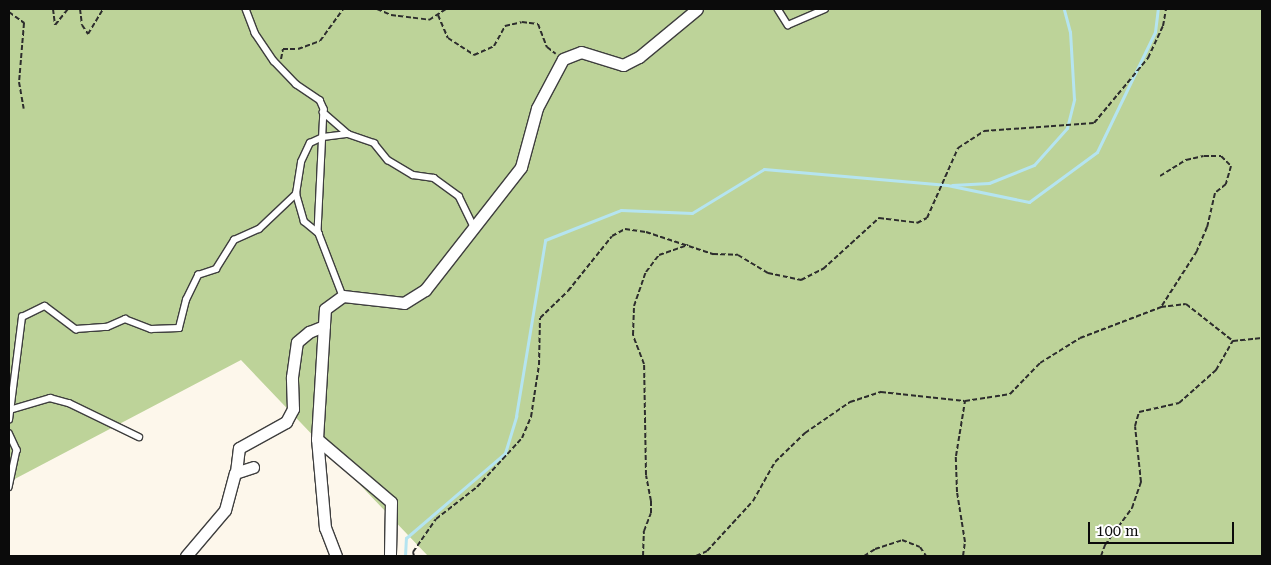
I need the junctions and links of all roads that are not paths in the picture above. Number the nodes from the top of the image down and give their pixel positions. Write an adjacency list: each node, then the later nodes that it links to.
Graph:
1 (246, 9): 5 (lane)
2 (696, 9): 9 (street)
3 (778, 9): 4 (lane)
4 (825, 9)
5 (324, 112): 6 (lane); 7 (lane)
6 (348, 134): 7 (lane); 9 (lane)
7 (323, 137): 8 (lane); 10 (lane)
8 (296, 194): 10 (lane); 13 (lane)
9 (474, 227): 11 (street)
10 (320, 234): 11 (lane)
11 (343, 296): 12 (street)
12 (324, 326): 17 (street); 19 (street)
13 (10, 410): 14 (lane); 16 (lane)
14 (9, 420)
15 (9, 433): 20 (lane)
16 (140, 437)
17 (317, 439): 22 (street); 23 (street)
18 (253, 467): 19 (street)
19 (236, 472): 21 (street)
20 (9, 487)
21 (186, 556)
22 (336, 556)
23 (390, 556)

